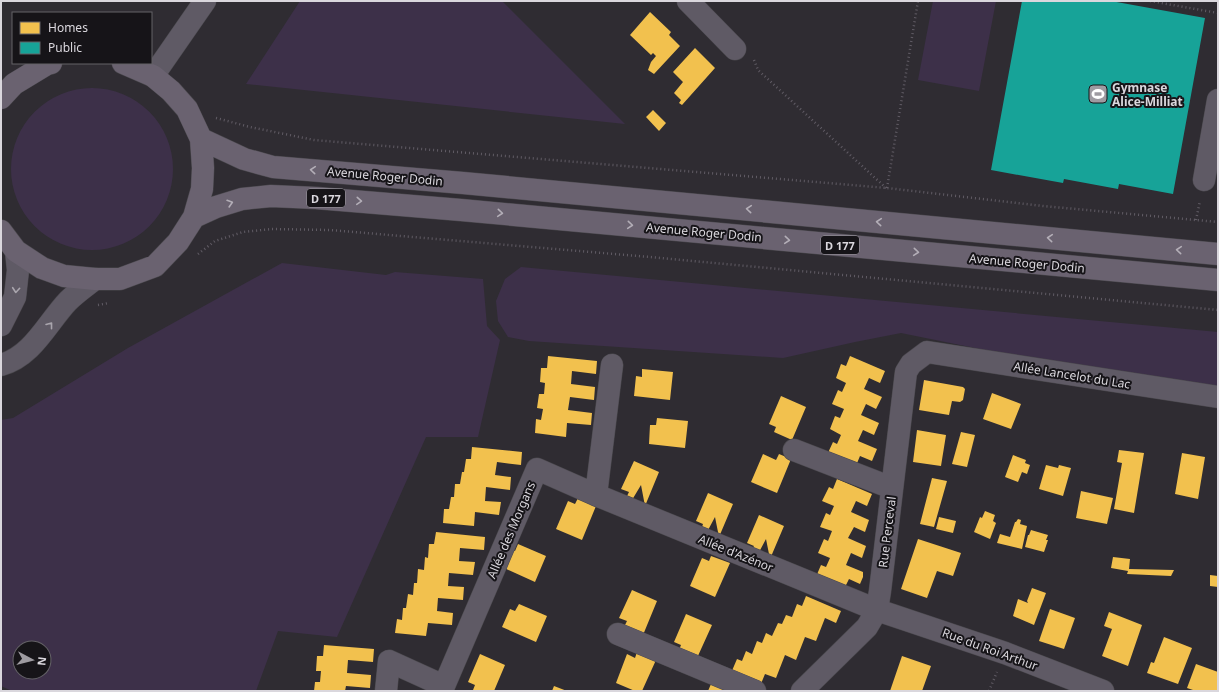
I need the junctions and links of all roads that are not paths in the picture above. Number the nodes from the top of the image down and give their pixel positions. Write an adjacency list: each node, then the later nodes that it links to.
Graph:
1 (205, 1): 6 (street)
2 (688, 1): 3 (street)
3 (735, 49)
4 (47, 64): 7 (main road)
5 (125, 64): 6 (main road)
6 (153, 76): 9 (main road)
7 (1, 98)
8 (1218, 100): 10 (street)
9 (201, 139): 11 (main road); 14 (main road, Avenue Roger Dodin / D 177, one-way to 9)
10 (1204, 180)
11 (194, 217): 15 (main road); 16 (main road, Avenue Roger Dodin / D 177, one-way to 16)
12 (1, 231): 13 (main road)
13 (16, 251): 15 (main road); 17 (street, one-way to 17)
14 (1218, 254)
15 (95, 279): 19 (street, one-way to 15)
16 (1218, 280)
17 (1, 325)
18 (927, 352): 21 (street, Allée Lancelot du Lac); 23 (street, Rue Perceval)
19 (1, 365)
20 (612, 365): 24 (street)
21 (1218, 397)
22 (794, 450): 23 (street)
23 (892, 488): 25 (street, Rue Perceval)
24 (596, 495): 25 (street, Allée d'Azénor); 27 (street, Allée des Morgans)
25 (877, 610): 30 (street, Rue Perceval); 31 (street, Rue du Roi Arthur)
26 (618, 634): 29 (street)
27 (449, 689): 28 (street, Allée des Morgans)
28 (386, 691)
29 (755, 691)
30 (802, 691)
31 (1103, 691)

